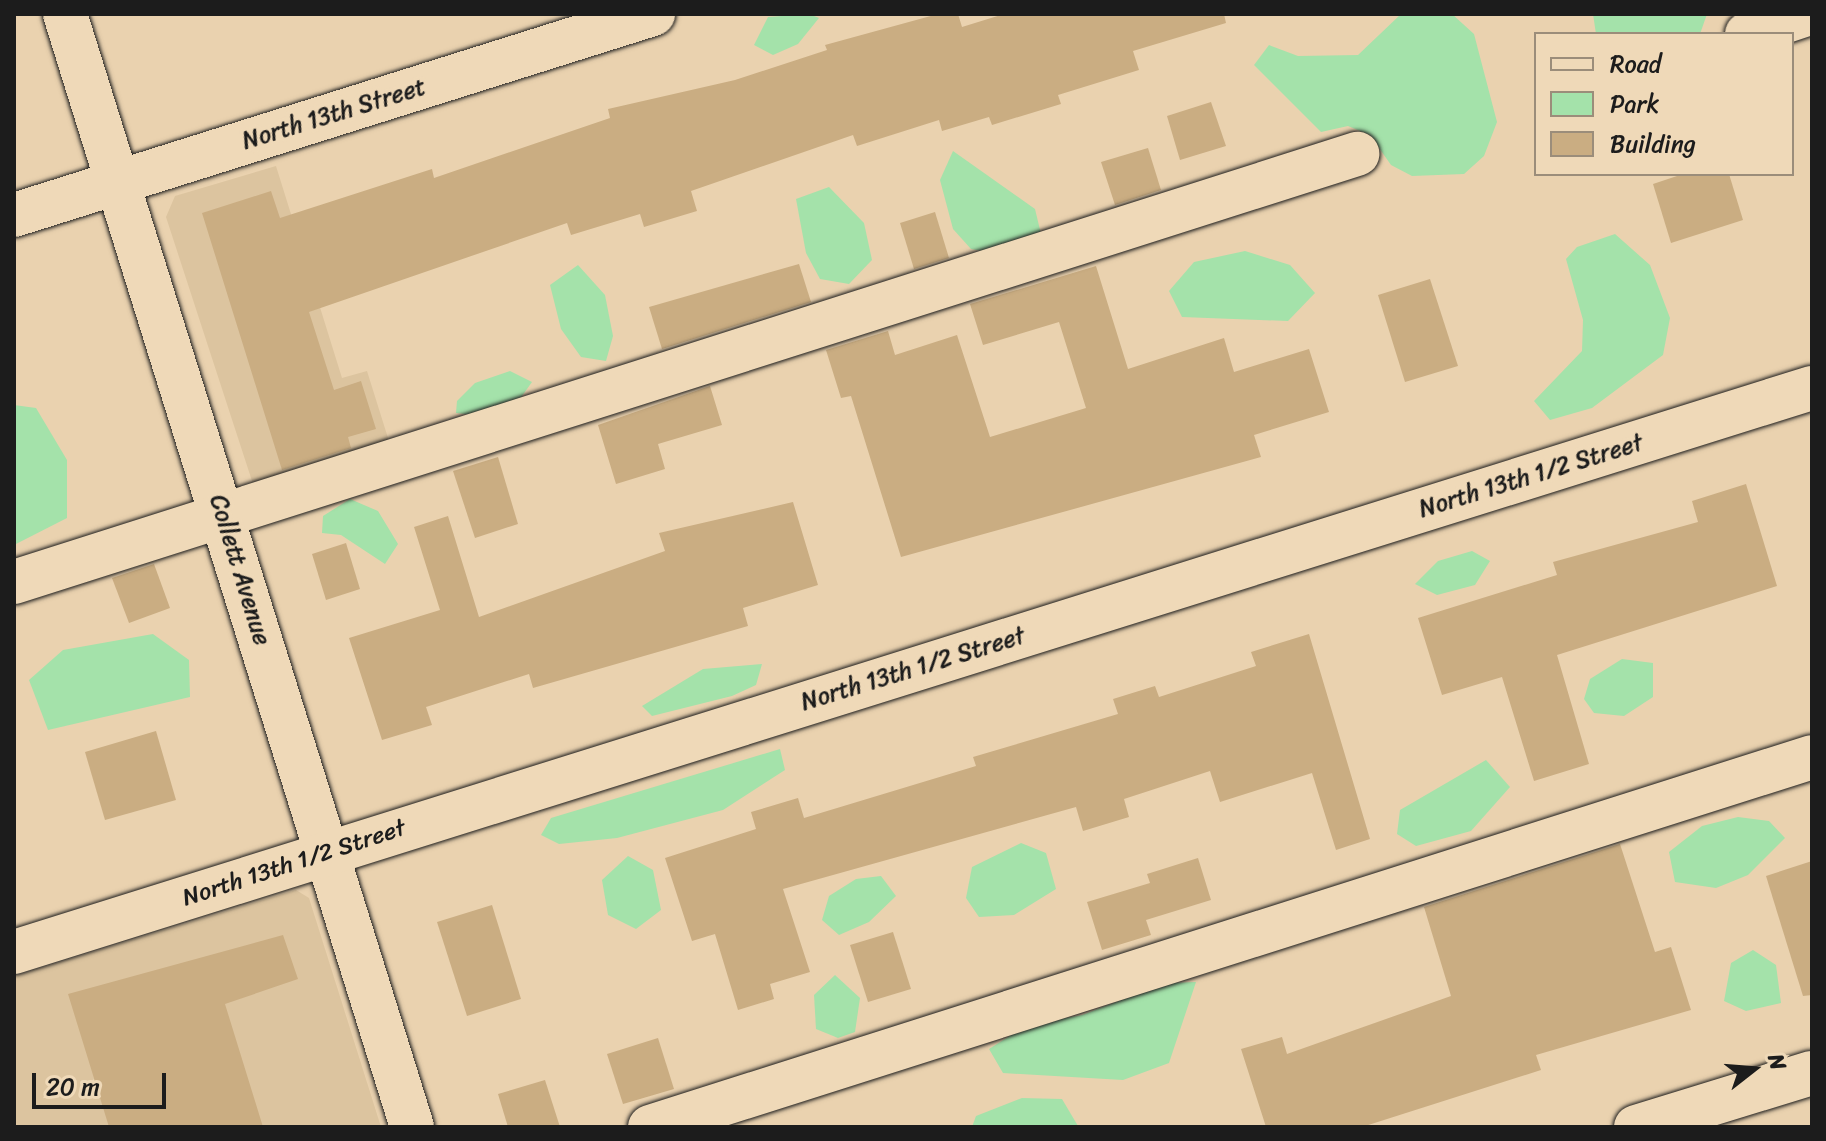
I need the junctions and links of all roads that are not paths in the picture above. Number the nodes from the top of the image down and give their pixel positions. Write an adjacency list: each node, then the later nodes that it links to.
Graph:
1 (65, 14): 6 (street, Collett Avenue)
2 (653, 14): 6 (street, North 13th Street)
3 (1807, 14): 4 (street)
4 (1753, 32)
5 (1357, 154): 9 (street)
6 (117, 182): 7 (street, North 13th Street); 9 (street, Collett Avenue)
7 (14, 215)
8 (1812, 388): 12 (street, North 13th 1/2 Street)
9 (224, 518): 10 (street); 12 (street, Collett Avenue)
10 (14, 582)
11 (1812, 757): 16 (street)
12 (326, 853): 13 (street, North 13th 1/2 Street); 15 (street, Collett Avenue)
13 (14, 952)
14 (1812, 1073): 17 (street)
15 (412, 1127)
16 (650, 1127)
17 (1636, 1127)

